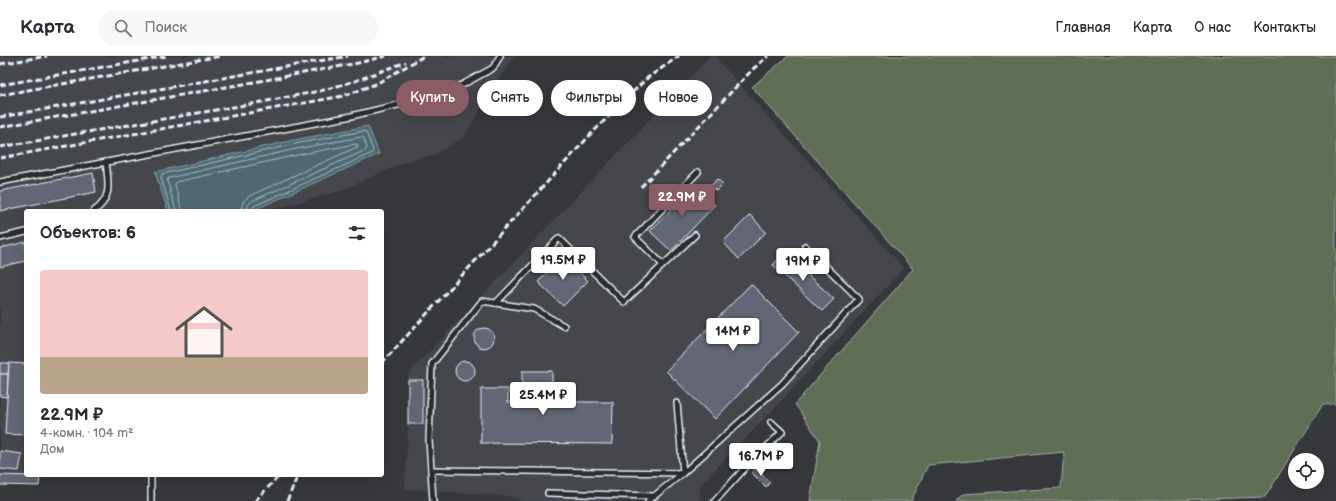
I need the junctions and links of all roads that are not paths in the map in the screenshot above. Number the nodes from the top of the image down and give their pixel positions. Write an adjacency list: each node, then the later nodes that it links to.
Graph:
1 (500, 56): 2 (lane)
2 (106, 162): 4 (lane); 5 (lane)
3 (698, 172): 10 (lane)
4 (0, 182)
5 (96, 209)
6 (24, 232): 8 (lane)
7 (695, 235): 10 (lane)
8 (0, 238)
9 (805, 246): 16 (lane)
10 (663, 265): 11 (lane)
11 (496, 303): 12 (lane); 15 (lane)
12 (564, 326)
13 (677, 403): 16 (lane)
14 (772, 422): 23 (lane)
15 (431, 470): 16 (lane); 21 (lane)
16 (683, 473): 19 (lane)
17 (151, 477): 20 (lane)
18 (548, 493): 19 (lane)
19 (654, 496): 22 (lane)
20 (151, 501)
21 (433, 501)
22 (648, 501)
23 (715, 501)

